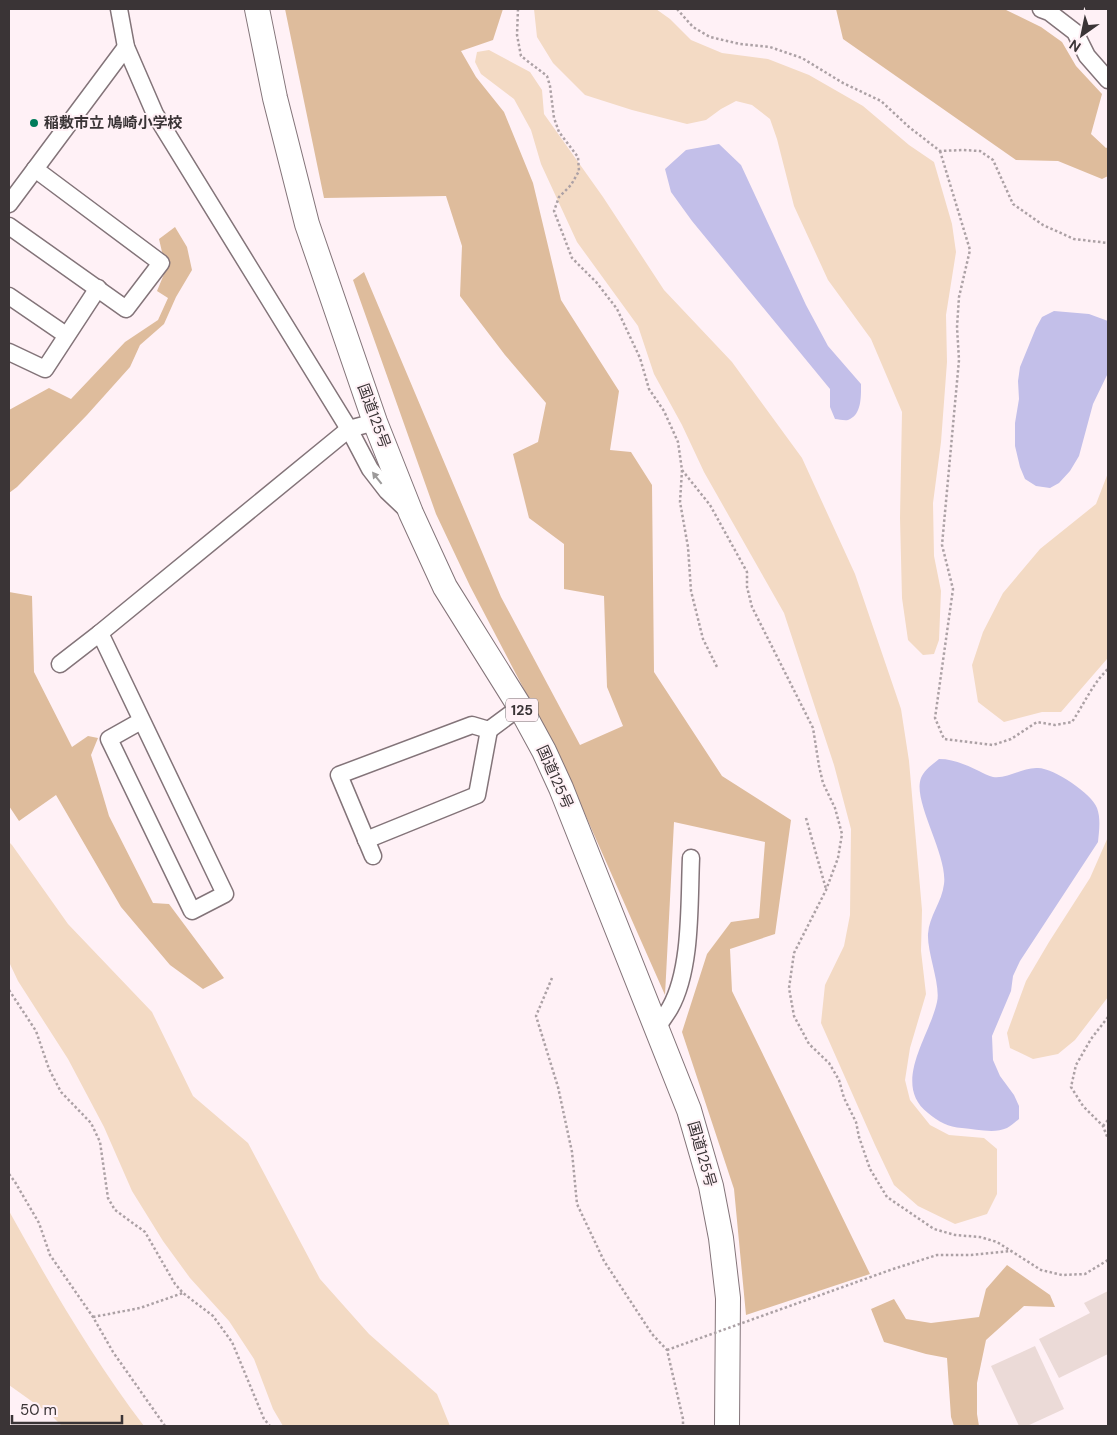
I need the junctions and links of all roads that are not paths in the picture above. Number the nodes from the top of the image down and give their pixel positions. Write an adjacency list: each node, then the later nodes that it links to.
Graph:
1 (119, 9): 4 (street)
2 (257, 9): 13 (highway, 国道125号 / 125)
3 (1041, 9): 5 (street)
4 (126, 47): 6 (street); 14 (street)
5 (1108, 80)
6 (35, 170): 7 (street); 9 (street)
7 (9, 204)
8 (9, 226): 9 (street)
9 (98, 288): 11 (street)
10 (9, 296): 11 (street)
11 (66, 335): 12 (street)
12 (9, 352)
13 (375, 422): 14 (street); 15 (highway, 国道125号 / 125)
14 (349, 429): 15 (street, one-way to 14); 16 (street)
15 (411, 513): 18 (highway, 国道125号 / 125)
16 (100, 634): 17 (street); 19 (street)
17 (60, 664)
18 (520, 707): 20 (street); 24 (highway, 国道125号 / 125)
19 (141, 720): 19 (street)
20 (489, 730): 21 (street); 21 (street)
21 (366, 840): 22 (street)
22 (372, 856)
23 (691, 858): 24 (street)
24 (657, 1028): 25 (highway, 国道125号 / 125)
25 (727, 1426)

